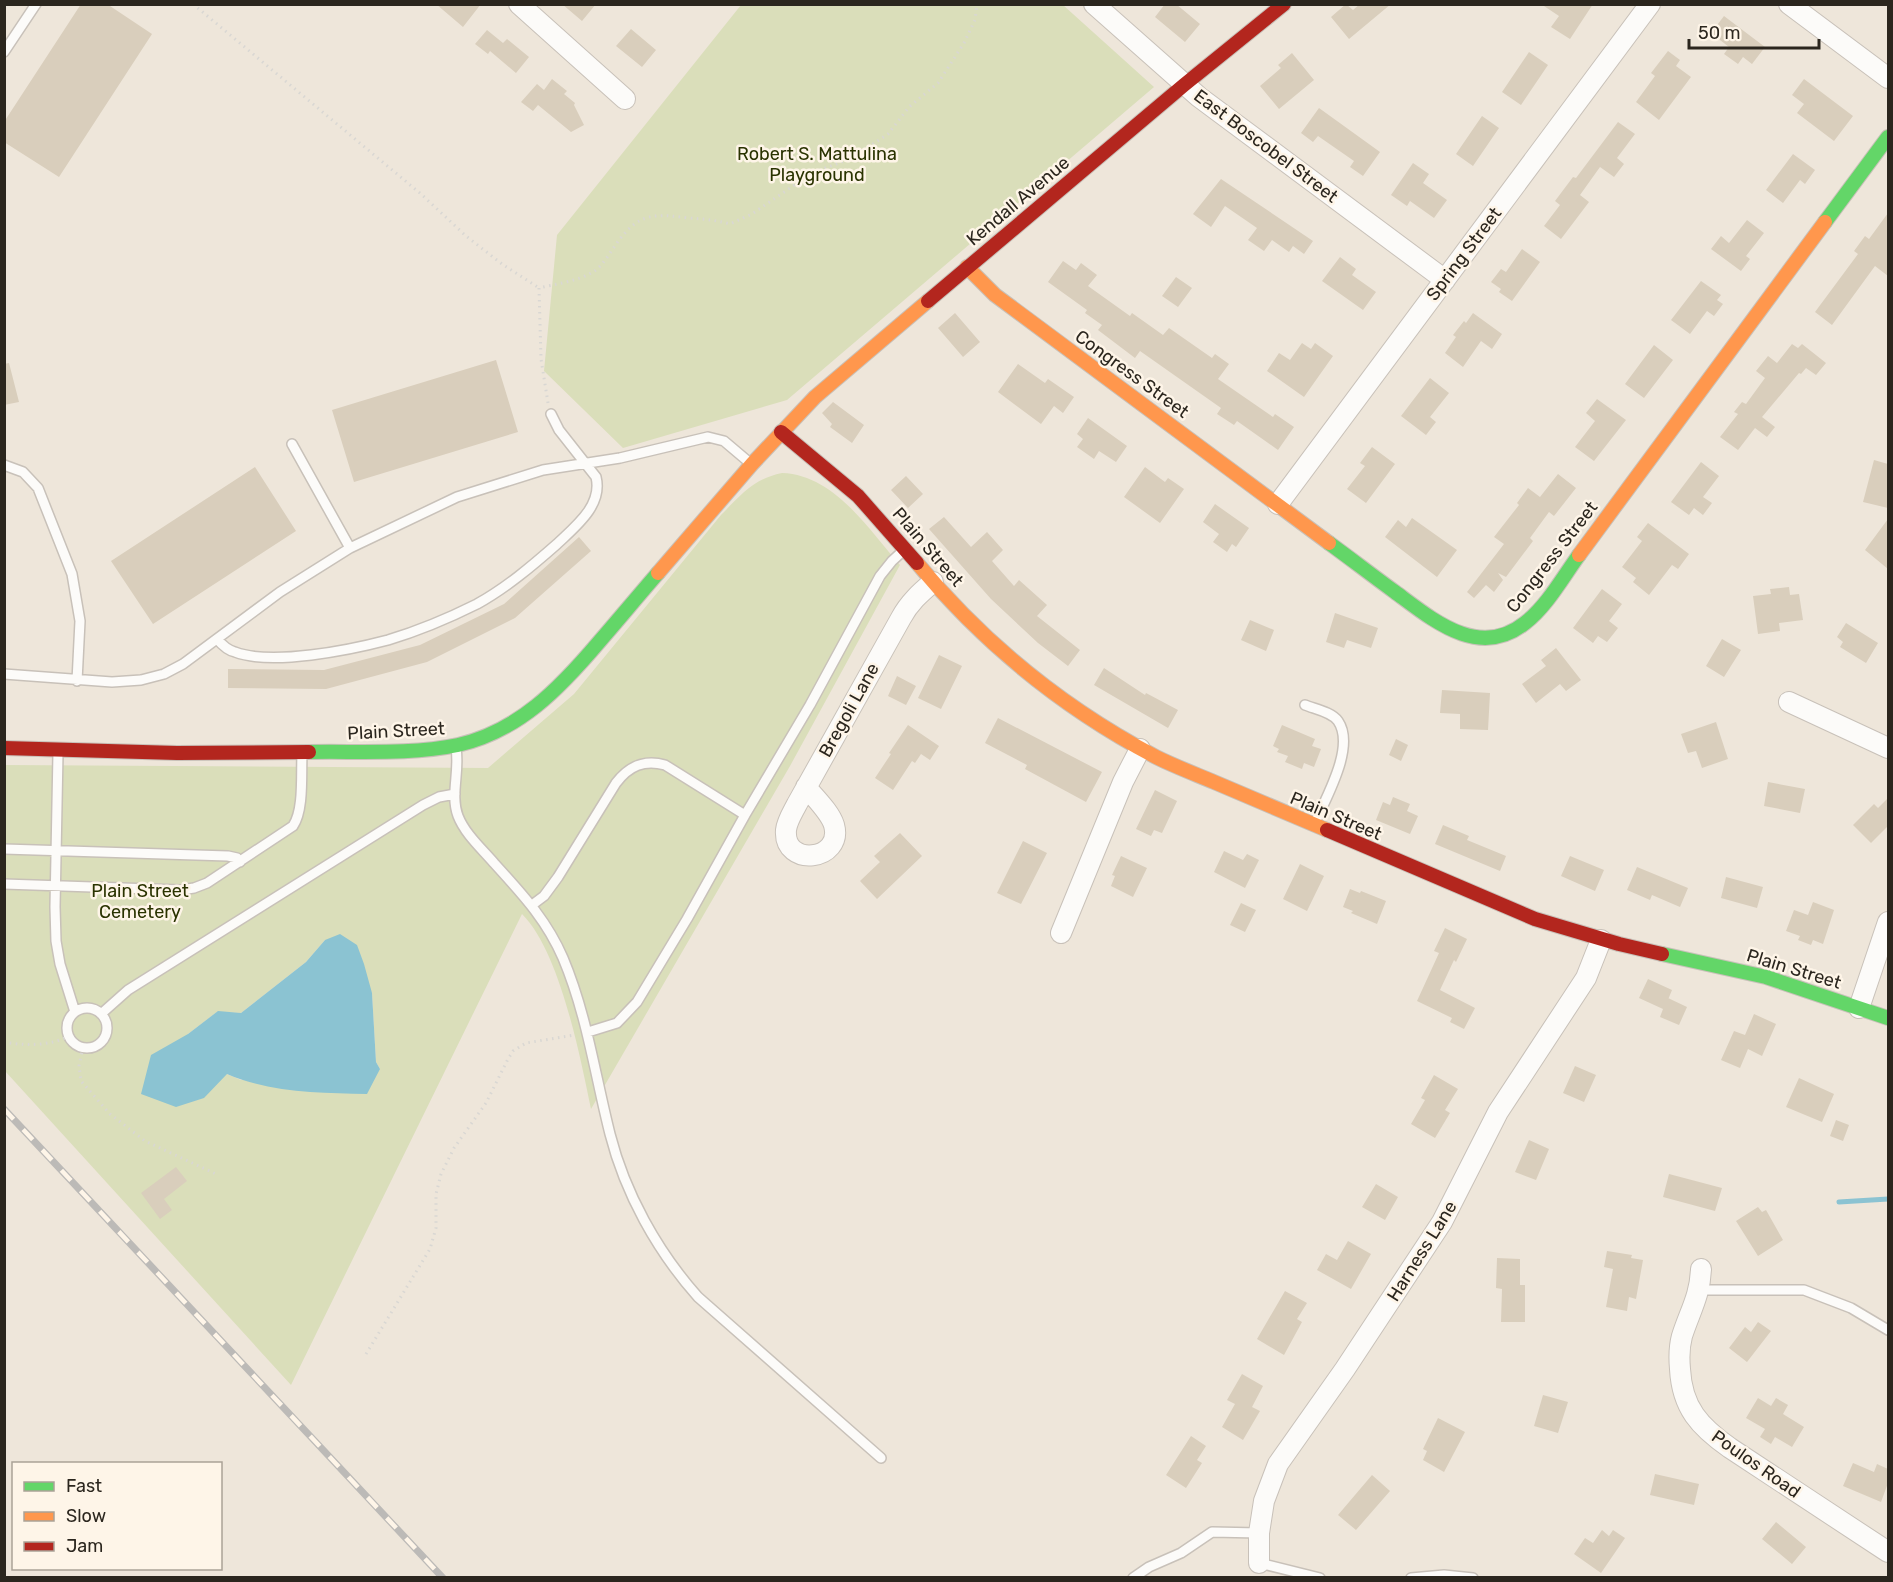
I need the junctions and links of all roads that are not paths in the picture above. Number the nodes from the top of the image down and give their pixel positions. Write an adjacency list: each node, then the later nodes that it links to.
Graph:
1 (36, 4): 7 (lane)
2 (519, 4): 10 (street)
3 (1094, 4): 9 (street, East Boscobel Street)
4 (1284, 4): 9 (street, Kendall Avenue)
5 (1650, 4): 13 (street, Spring Street)
6 (1789, 4): 8 (street)
7 (4, 52)
8 (1888, 78)
9 (1184, 85): 12 (street, Kendall Avenue); 13 (street, East Boscobel Street)
10 (625, 99)
11 (1888, 137): 20 (street, Congress Street)
12 (967, 267): 15 (street, Kendall Avenue); 20 (street, Congress Street)
13 (1445, 280): 20 (street, Spring Street)
14 (551, 414): 17 (lane)
15 (781, 432): 18 (street, Plain Street); 22 (street, Plain Street)
16 (291, 444): 21 (lane)
17 (586, 462): 18 (lane); 21 (lane); 24 (lane)
18 (752, 464): 29 (street, Plain Street)
19 (4, 465): 26 (lane)
20 (1278, 504)
21 (350, 548): 24 (lane)
22 (905, 549): 23 (street, Plain Street); 37 (lane)
23 (933, 582): 32 (street, Plain Street); 35 (street, Bregoli Lane)
24 (217, 639): 26 (lane)
25 (4, 674): 26 (lane)
26 (77, 681)
27 (1789, 702): 31 (street)
28 (1305, 705): 38 (lane)
29 (456, 746): 34 (street, Plain Street); 36 (lane)
30 (4, 748): 33 (street, Plain Street)
31 (1888, 748)
32 (1140, 749): 38 (street, Plain Street); 46 (street)
33 (58, 750): 34 (street, Plain Street); 40 (lane)
34 (302, 753): 41 (lane)
35 (806, 787): 35 (street, Bregoli Lane)
36 (455, 794): 44 (lane); 50 (lane)
37 (746, 815): 44 (lane); 52 (lane)
38 (1314, 826): 47 (street, Plain Street)
39 (4, 849): 40 (lane)
40 (56, 852): 41 (lane); 43 (lane)
41 (240, 862): 43 (lane)
42 (4, 884): 43 (lane)
43 (55, 885): 49 (lane)
44 (532, 905): 52 (lane)
45 (1888, 922): 48 (street)
46 (1061, 933)
47 (1601, 940): 48 (street, Plain Street); 57 (street, Harness Lane)
48 (1859, 1008): 51 (street, Plain Street)
49 (75, 1012): 50 (lane); 50 (lane)
50 (101, 1014)
51 (1888, 1018)
52 (588, 1032): 56 (lane)
53 (1701, 1269): 54 (street, Poulos Road)
54 (1700, 1290): 55 (lane); 58 (street, Poulos Road)
55 (1888, 1330)
56 (881, 1458)
57 (1259, 1533): 59 (street, Harness Lane); 60 (lane)
58 (1888, 1552)
59 (1259, 1563): 61 (lane)
60 (1133, 1578)
61 (1320, 1578)
62 (1411, 1578): 63 (lane)
63 (1473, 1578)

